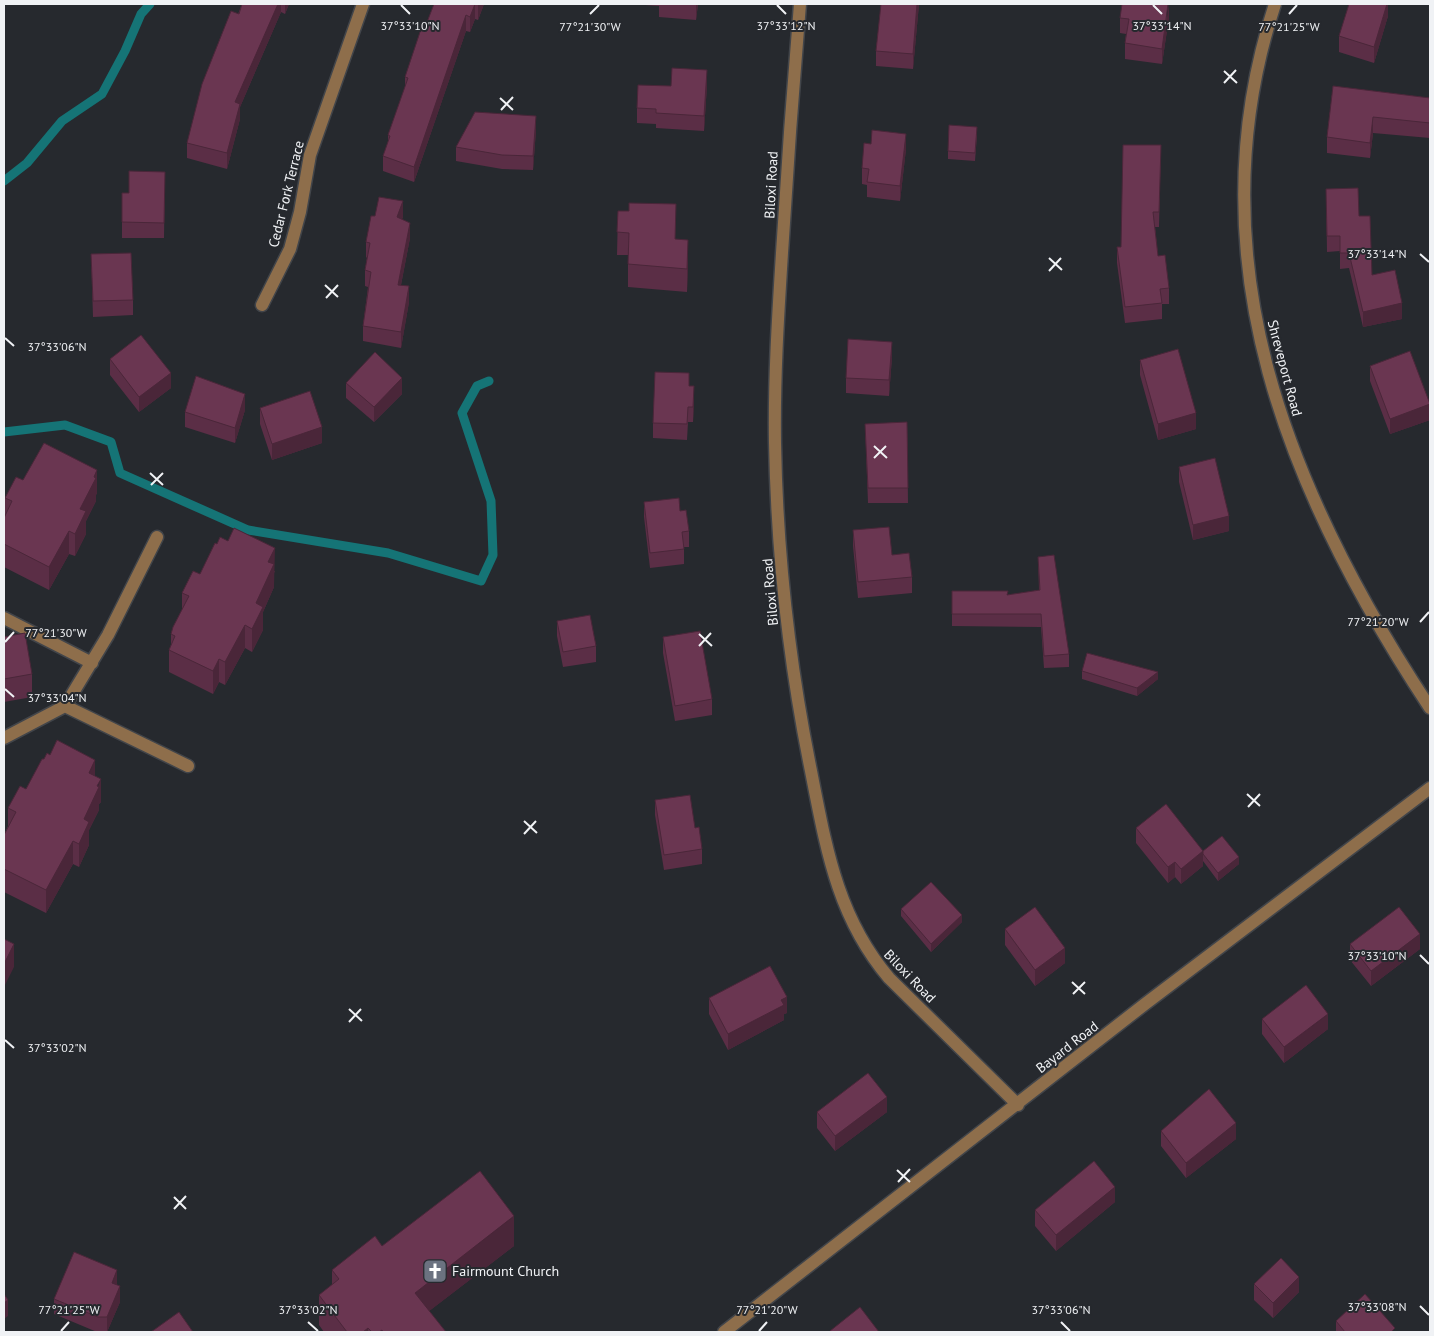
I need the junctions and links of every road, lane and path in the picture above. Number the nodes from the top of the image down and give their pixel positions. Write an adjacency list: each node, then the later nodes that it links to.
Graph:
1 (363, 4): 4 (street, Cedar Fork Terrace)
2 (800, 4): 13 (street, Biloxi Road)
3 (1275, 4): 9 (street, Shreveport Road)
4 (262, 304)
5 (157, 537): 7 (street)
6 (4, 618): 7 (street)
7 (92, 663): 8 (street)
8 (65, 706): 10 (street); 11 (street)
9 (1430, 708)
10 (4, 738)
11 (188, 766)
12 (1430, 788): 13 (street, Bayard Road)
13 (1018, 1105): 14 (street, Bayard Road)
14 (724, 1332)

